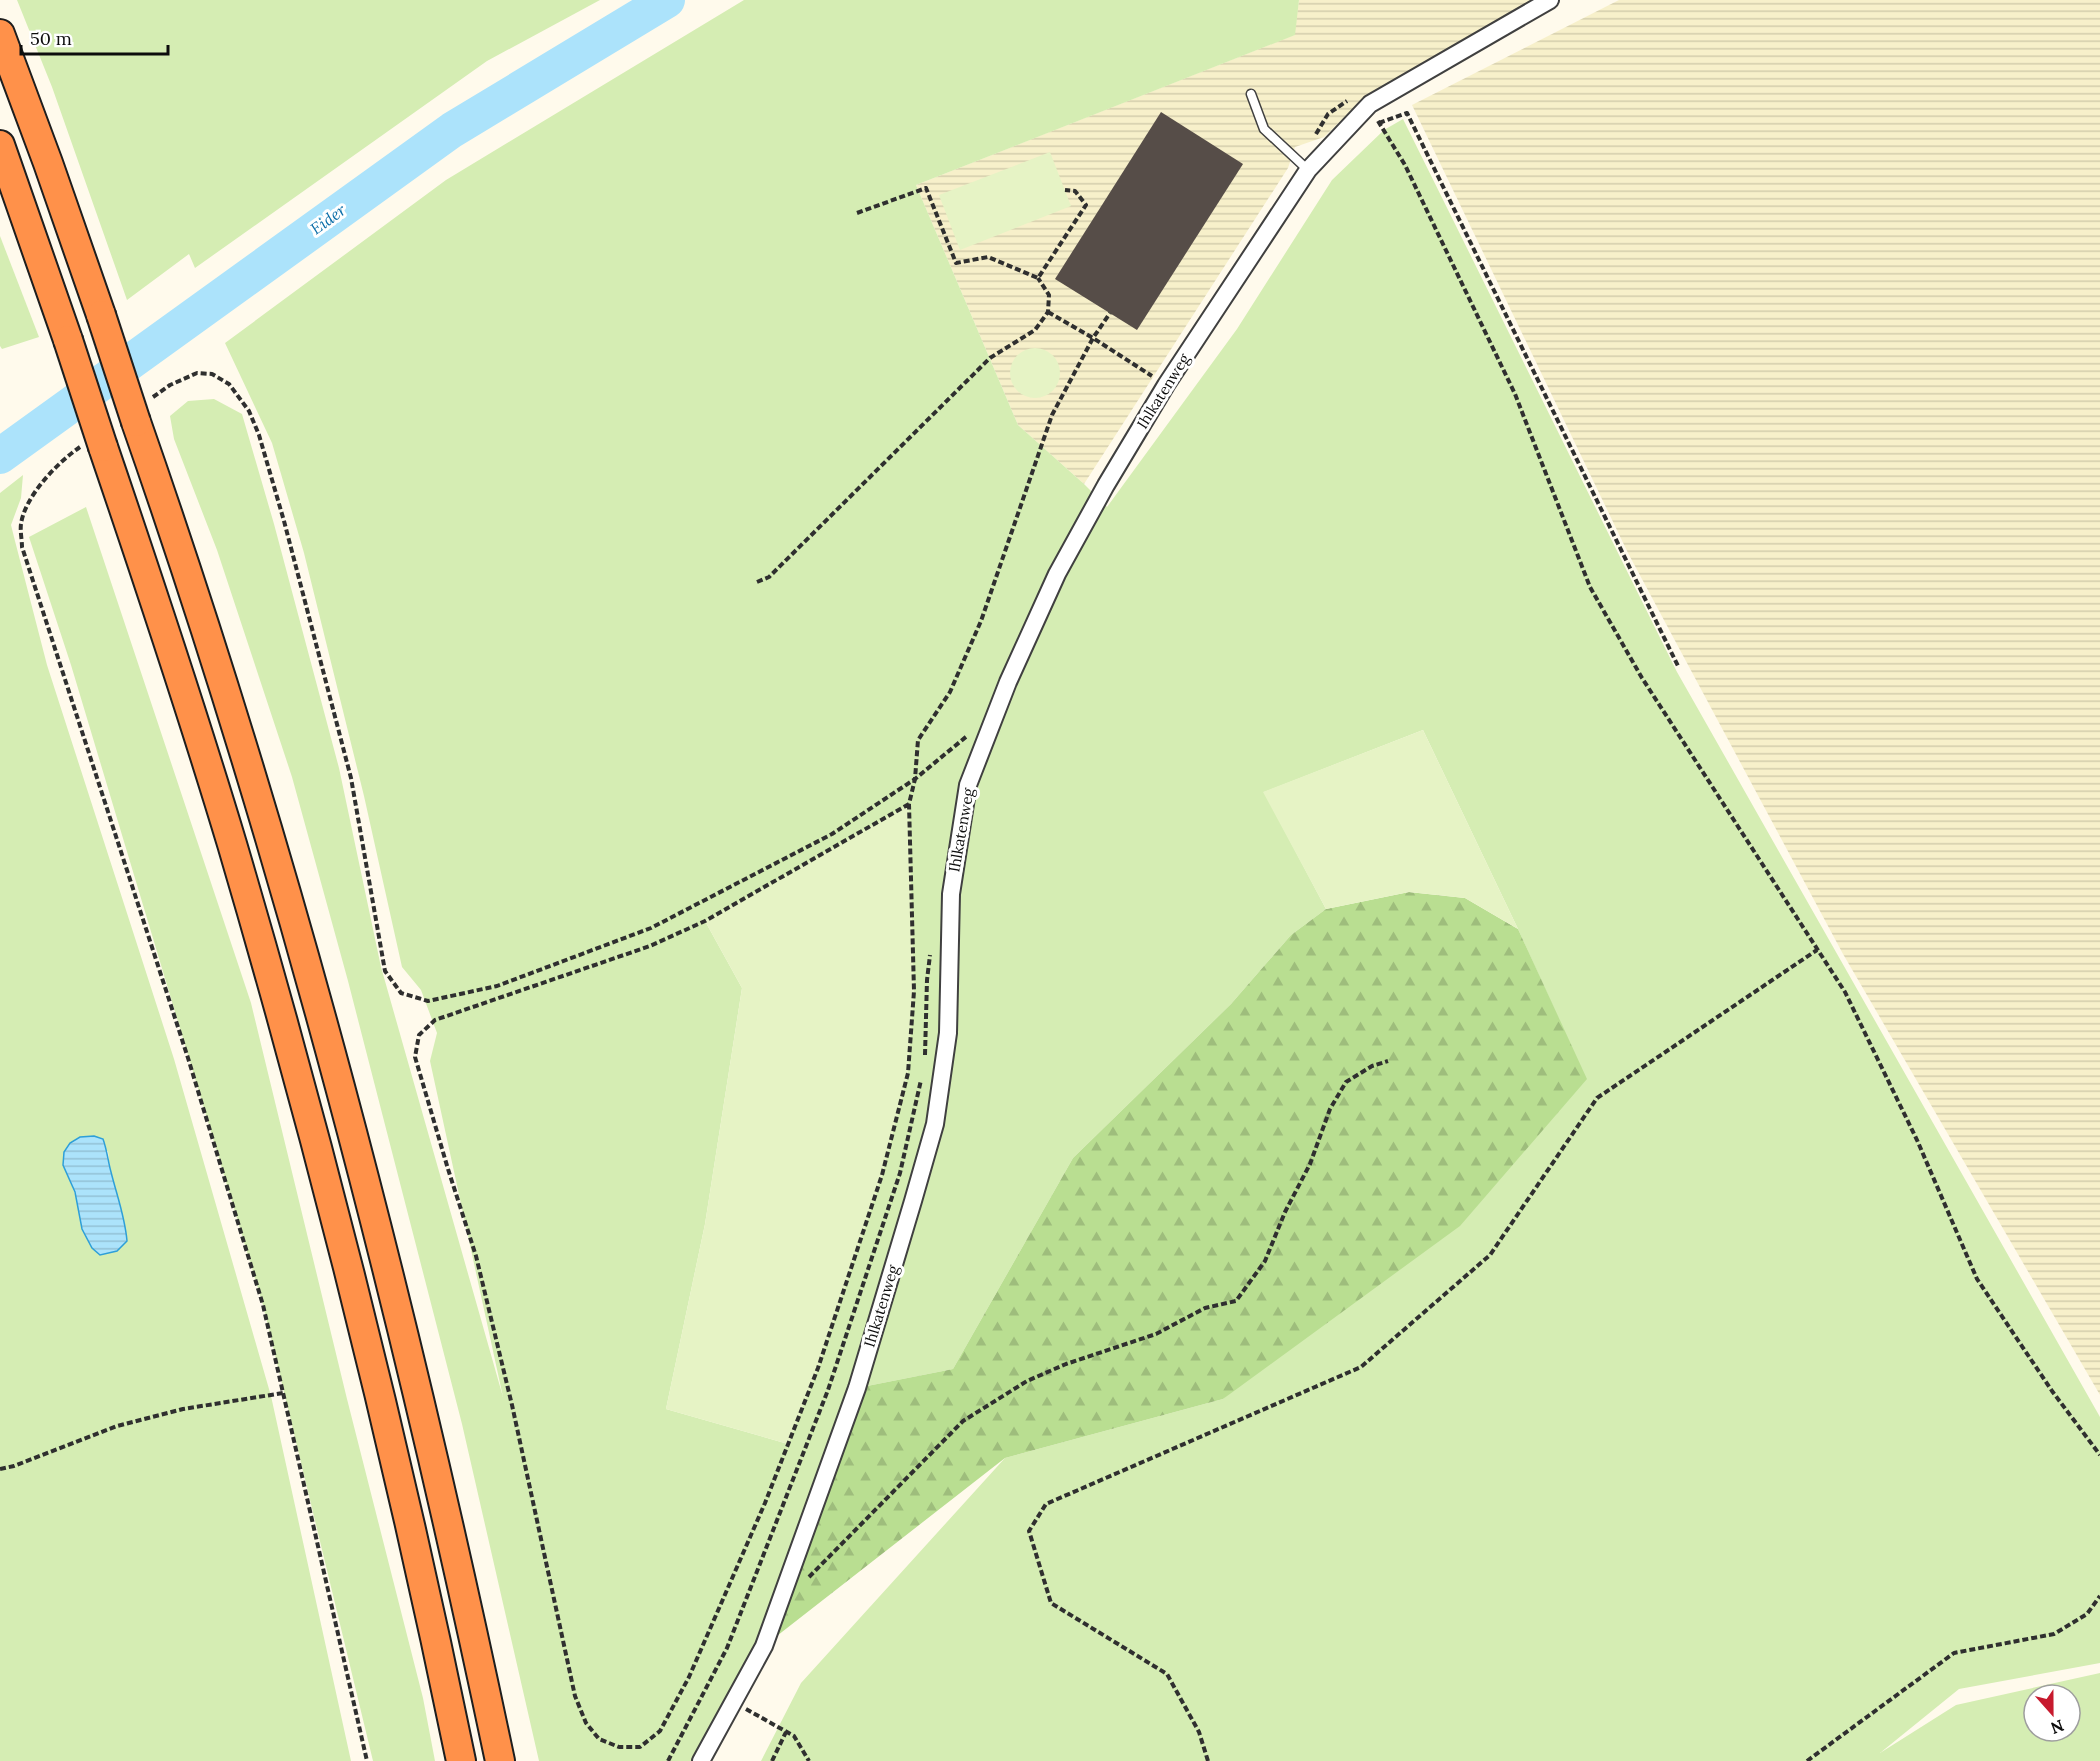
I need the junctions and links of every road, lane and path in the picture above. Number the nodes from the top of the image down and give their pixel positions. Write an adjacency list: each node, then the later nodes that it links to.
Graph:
1 (1550, 0): 7 (street, Ihlkatenweg)
2 (0, 34): 33 (highway, bridge)
3 (1251, 94): 7 (lane)
4 (1379, 123): 18 (path)
5 (1384, 130): 22 (path)
6 (0, 145): 16 (highway, bridge)
7 (1308, 170): 14 (street, Ihlkatenweg)
8 (1065, 190): 10 (path)
9 (857, 213): 10 (path)
10 (1038, 278): 11 (path)
11 (1048, 312): 13 (path); 17 (path)
12 (1110, 313): 13 (path)
13 (1093, 338): 14 (path); 20 (path)
14 (1166, 385): 19 (street, Ihlkatenweg)
15 (151, 398): 20 (path)
16 (95, 445): 24 (path); 32 (highway)
17 (757, 582)
18 (1678, 666)
19 (990, 728): 20 (path); 29 (street, Ihlkatenweg)
20 (915, 779): 21 (path)
21 (909, 804): 21 (path)
22 (1817, 950): 25 (path); 37 (path)
23 (1388, 1061): 27 (path)
24 (283, 1393): 26 (path); 31 (path)
25 (2100, 1455)
26 (0, 1469)
27 (802, 1584)
28 (2100, 1596): 38 (path)
29 (733, 1702): 30 (path); 34 (street, Ihlkatenweg)
30 (786, 1731): 35 (path); 36 (path)
31 (367, 1761)
32 (461, 1761)
33 (501, 1761)
34 (701, 1761)
35 (772, 1761)
36 (809, 1761)
37 (1208, 1761)
38 (1807, 1761)

